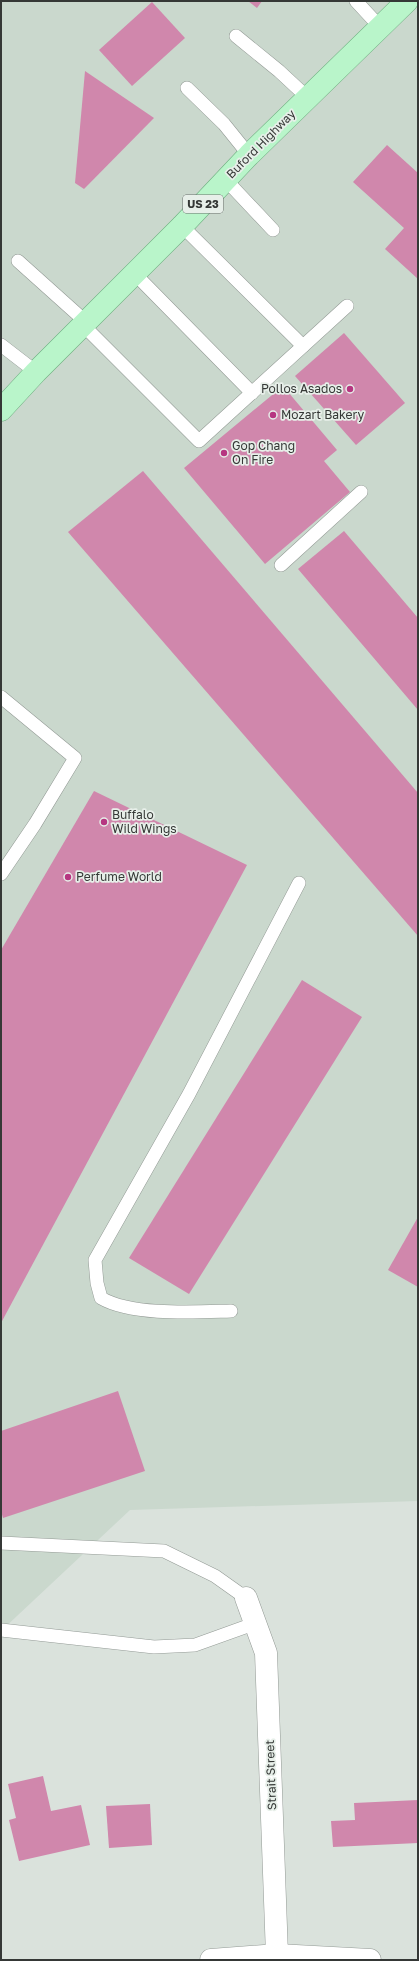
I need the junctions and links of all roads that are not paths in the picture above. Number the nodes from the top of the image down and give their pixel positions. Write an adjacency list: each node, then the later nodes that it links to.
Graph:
1 (356, 1): 3 (lane)
2 (407, 1): 3 (main road, Buford Highway / US 23)
3 (380, 27): 6 (main road, Buford Highway / US 23)
4 (236, 36): 6 (lane)
5 (187, 88): 7 (lane)
6 (308, 98): 7 (main road, Buford Highway / US 23)
7 (250, 154): 8 (main road, Buford Highway / US 23)
8 (225, 179): 9 (main road, Buford Highway / US 23); 10 (lane)
9 (182, 226): 12 (main road, Buford Highway / US 23); 16 (lane)
10 (273, 230)
11 (18, 261): 14 (lane)
12 (134, 274): 14 (main road, Buford Highway / US 23); 18 (lane)
13 (347, 306): 16 (lane)
14 (85, 323): 17 (main road, Buford Highway / US 23); 18 (lane)
15 (1, 345): 17 (lane)
16 (303, 346): 18 (lane)
17 (36, 372): 19 (main road, Buford Highway / US 23)
18 (252, 393)
19 (1, 410)
20 (361, 492): 21 (lane)
21 (281, 565)
22 (1, 697): 23 (lane)
23 (1, 874)
24 (299, 883): 25 (lane)
25 (231, 1311)
26 (1, 1543): 27 (lane)
27 (246, 1598): 28 (street, Strait Street)
28 (256, 1623): 29 (lane); 30 (street, Strait Street)
29 (1, 1630)
30 (278, 1955): 31 (street); 32 (street)
31 (211, 1960)
32 (370, 1960)

